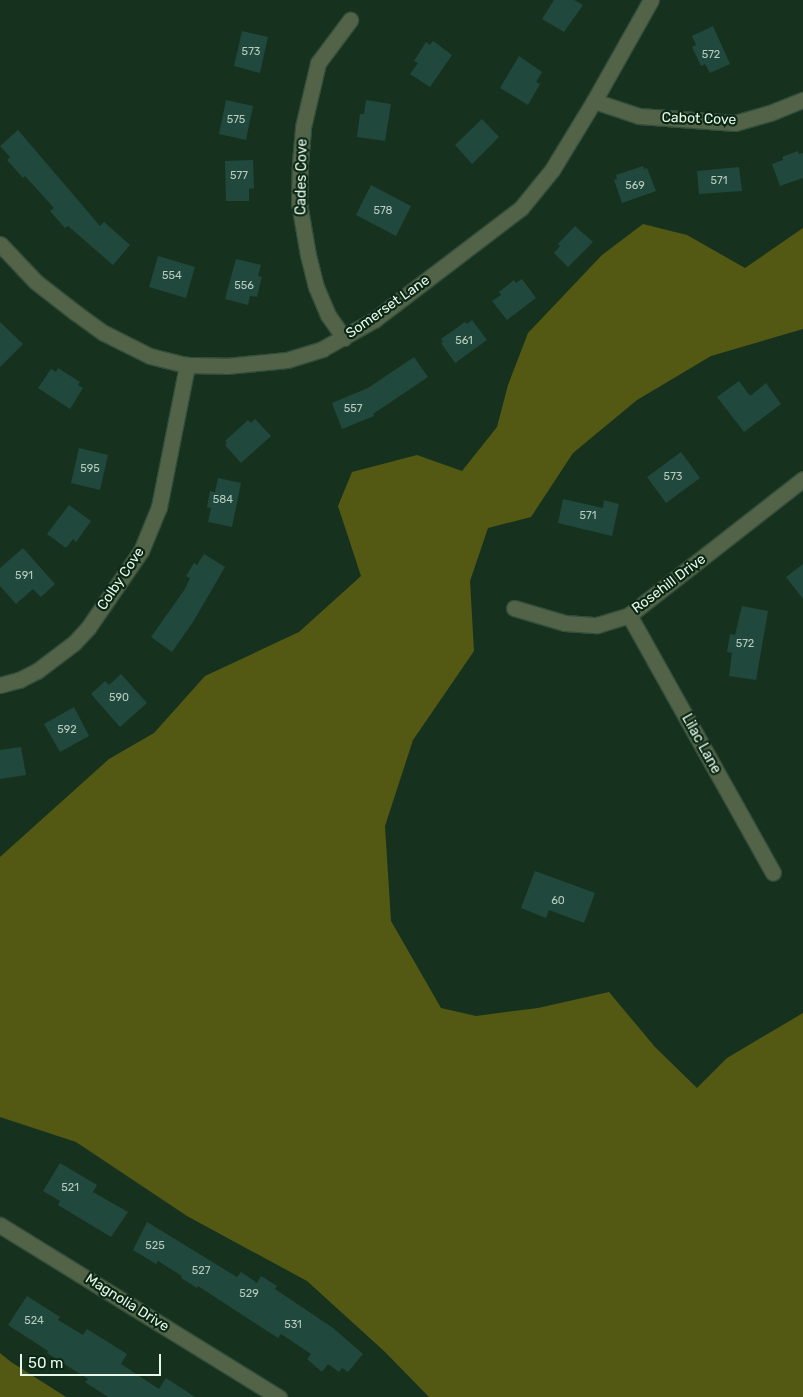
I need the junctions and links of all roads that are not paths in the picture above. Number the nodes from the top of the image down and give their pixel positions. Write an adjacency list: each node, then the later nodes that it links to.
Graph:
1 (651, 0): 4 (street, Somerset Lane)
2 (350, 20): 6 (street, Cades Cove)
3 (803, 100): 4 (street, Cabot Cove)
4 (594, 101): 6 (street, Somerset Lane)
5 (0, 244): 7 (street, Somerset Lane)
6 (344, 338): 7 (street, Somerset Lane)
7 (187, 365): 11 (street, Colby Cove)
8 (803, 479): 10 (street, Rosehill Drive)
9 (514, 608): 10 (street, Rosehill Drive)
10 (629, 615): 12 (street, Lilac Lane)
11 (0, 685)
12 (773, 873)
13 (0, 1225): 14 (street, Magnolia Drive)
14 (279, 1397)

